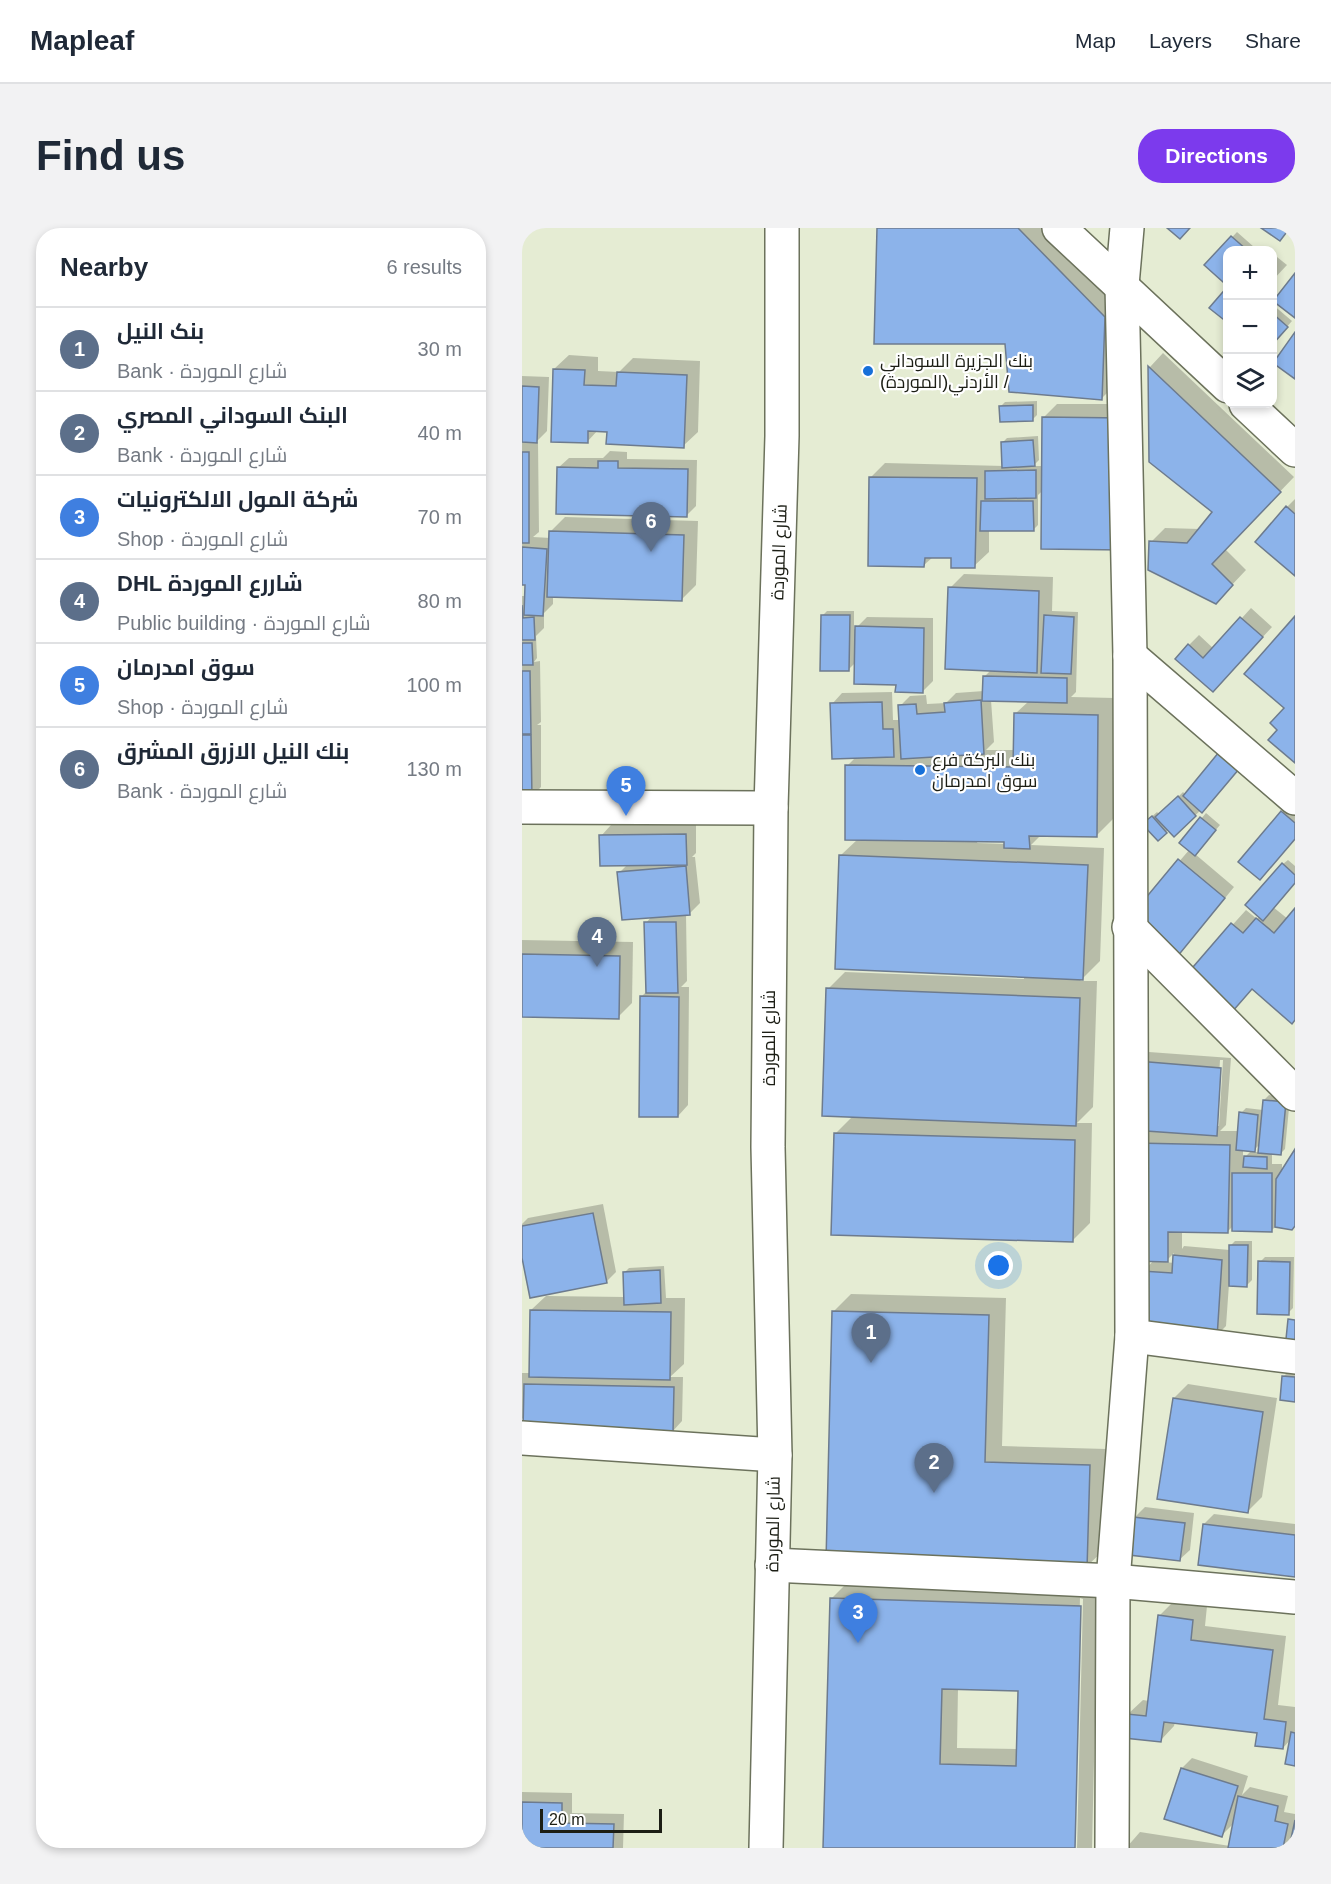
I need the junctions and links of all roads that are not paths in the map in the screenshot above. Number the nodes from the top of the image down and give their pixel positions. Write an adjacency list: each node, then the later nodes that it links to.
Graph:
1 (782, 228): 11 (street, شارع الموردة)
2 (1059, 228): 4 (street)
3 (1127, 228): 4 (street)
4 (1122, 285): 5 (street); 8 (street)
5 (1223, 382)
6 (1250, 408): 7 (street)
7 (1293, 446)
8 (1130, 656): 9 (street); 12 (street)
9 (1295, 798)
10 (522, 807): 11 (street)
11 (771, 808): 17 (street, شارع الموردة)
12 (1130, 927): 13 (street); 14 (street)
13 (1295, 1094)
14 (1132, 1336): 15 (street); 19 (street)
15 (1295, 1357)
16 (522, 1438): 17 (street)
17 (775, 1455): 18 (street, شارع الموردة)
18 (772, 1565): 19 (street); 21 (street, شارع الموردة)
19 (1113, 1581): 20 (street); 22 (street)
20 (1295, 1597)
21 (766, 1848)
22 (1112, 1848)

